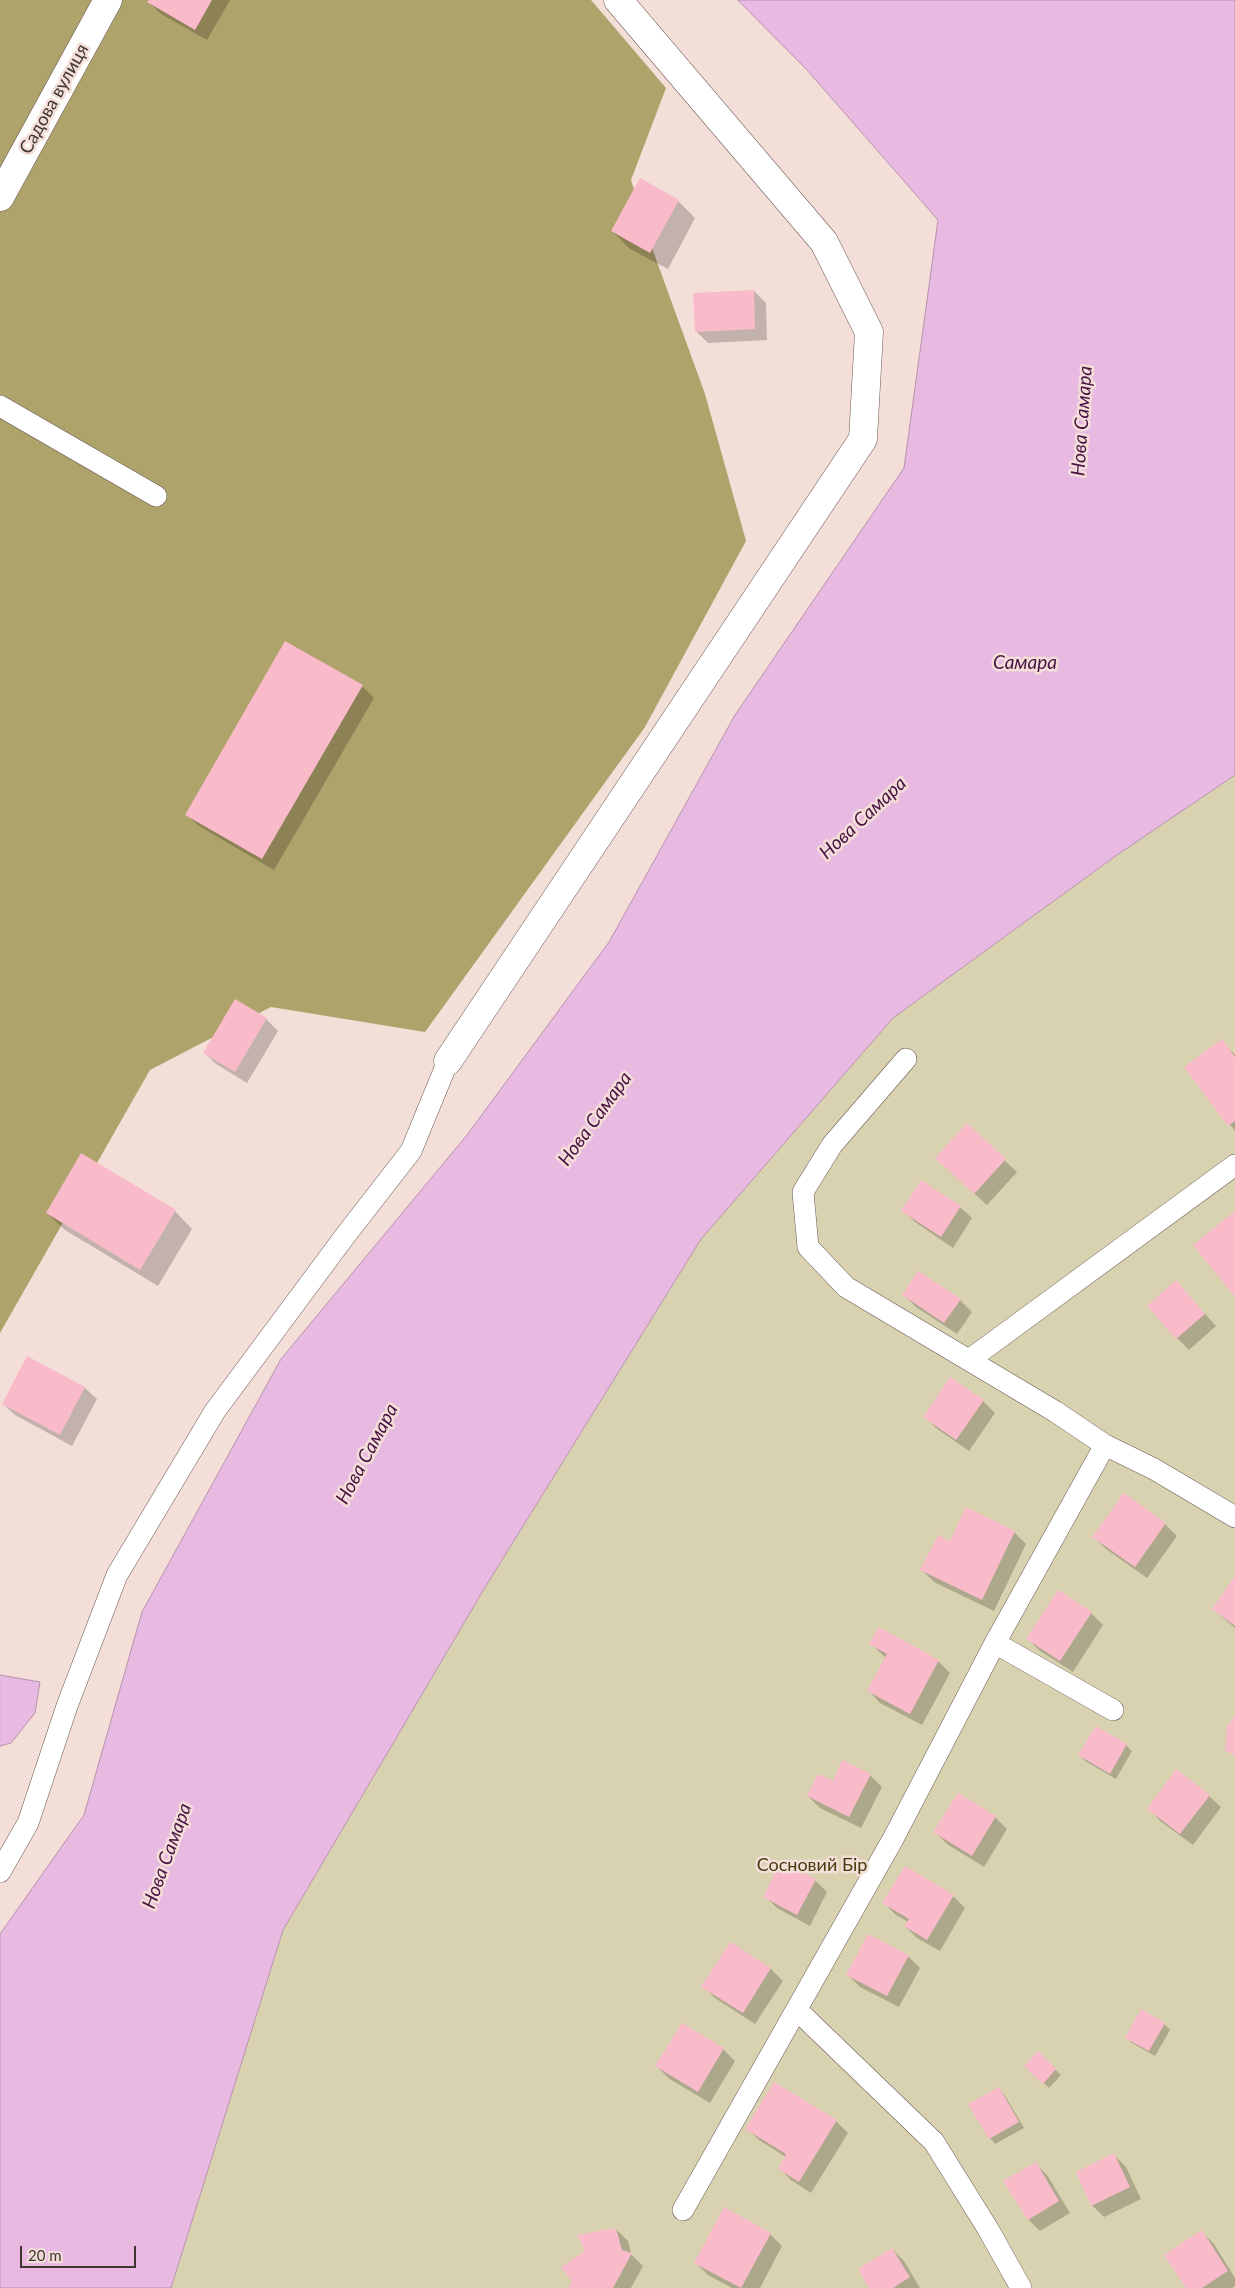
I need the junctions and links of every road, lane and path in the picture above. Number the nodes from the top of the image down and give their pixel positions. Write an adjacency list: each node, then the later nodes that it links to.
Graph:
1 (108, 0): 3 (street, Садова вулиця)
2 (618, 0): 7 (street)
3 (0, 197)
4 (0, 406): 5 (lane)
5 (156, 496)
6 (906, 1060): 9 (lane)
7 (448, 1061): 14 (lane)
8 (1235, 1165): 9 (lane)
9 (969, 1360): 10 (lane)
10 (1105, 1445): 11 (lane); 12 (lane)
11 (1235, 1517)
12 (995, 1643): 13 (lane); 15 (lane)
13 (1113, 1710)
14 (0, 1872)
15 (797, 2010): 16 (lane); 17 (lane)
16 (683, 2210)
17 (1021, 2288)

